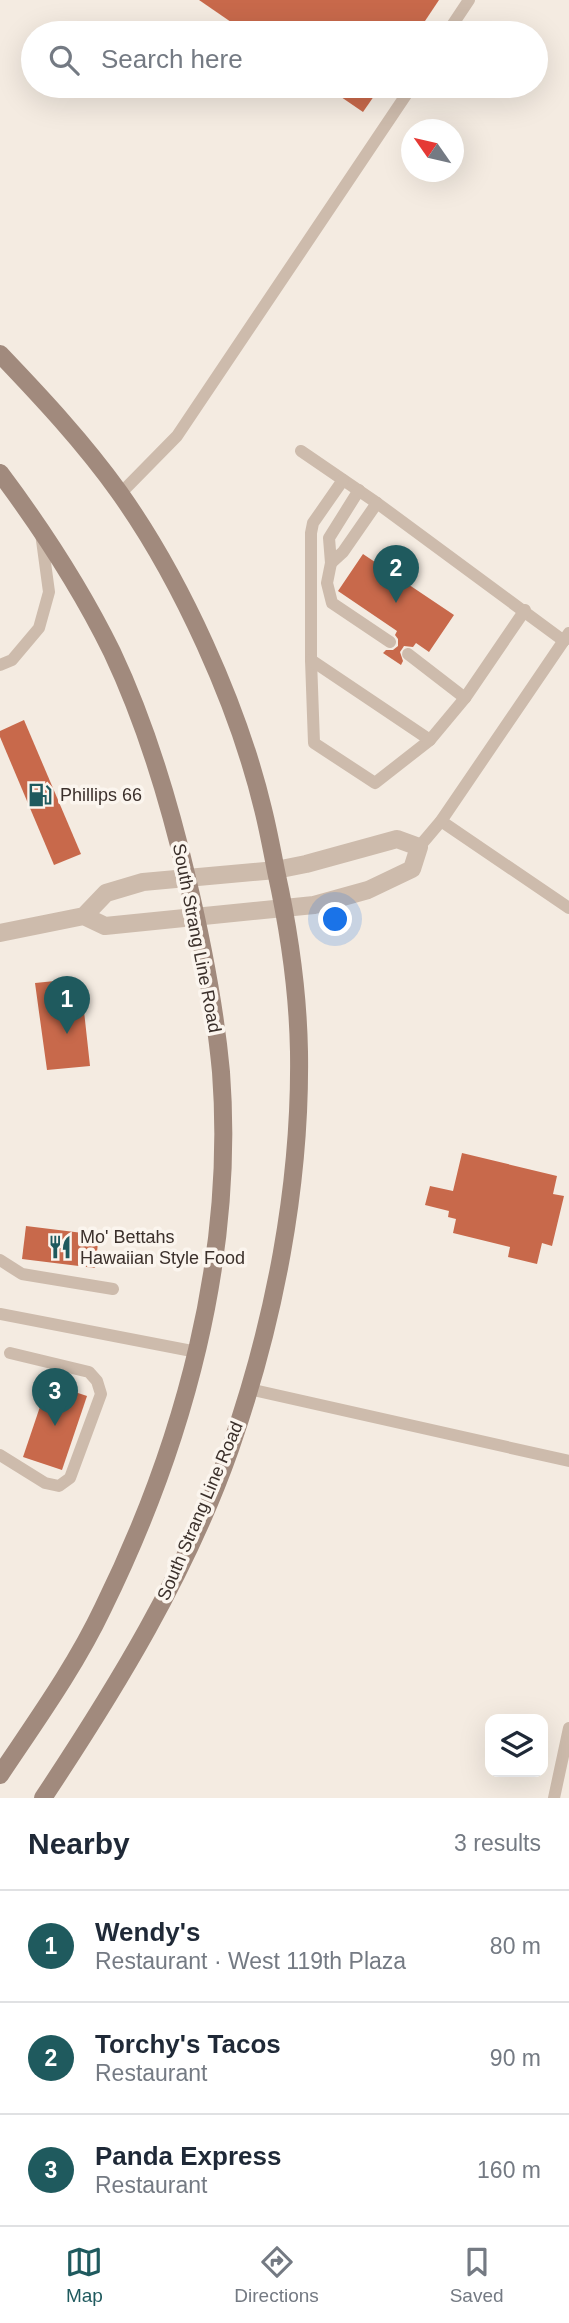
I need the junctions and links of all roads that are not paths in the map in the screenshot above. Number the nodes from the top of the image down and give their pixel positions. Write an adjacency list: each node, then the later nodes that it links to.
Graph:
1 (469, 0): 2 (lane)
2 (455, 21)
3 (404, 98): 9 (lane)
4 (0, 354): 9 (main road, South Strang Line Road)
5 (301, 451): 7 (lane)
6 (0, 473): 11 (main road, South Strang Line Road)
7 (343, 480): 8 (lane); 17 (lane)
8 (359, 490): 10 (lane); 12 (lane)
9 (120, 494): 23 (main road, South Strang Line Road)
10 (377, 503): 12 (lane); 13 (lane)
11 (41, 529): 18 (lane); 24 (main road, South Strang Line Road)
12 (331, 563): 15 (lane)
13 (525, 610): 14 (lane); 19 (lane)
14 (566, 637): 21 (lane)
15 (390, 642)
16 (408, 654): 19 (lane)
17 (311, 660): 20 (lane); 20 (lane)
18 (0, 665)
19 (465, 698): 20 (lane)
20 (430, 740)
21 (441, 821): 22 (lane); 26 (lane)
22 (419, 847): 23 (street); 25 (street)
23 (276, 870): 24 (street); 25 (main road, South Strang Line Road)
24 (187, 877): 27 (street); 28 (main road, South Strang Line Road)
25 (284, 907): 28 (street); 35 (main road, South Strang Line Road)
26 (569, 908)
27 (83, 916): 28 (street); 29 (street)
28 (196, 916): 33 (main road, South Strang Line Road)
29 (0, 933)
30 (0, 1260): 31 (lane)
31 (113, 1289)
32 (0, 1314): 33 (lane)
33 (197, 1352): 39 (main road, South Strang Line Road)
34 (10, 1353): 36 (lane)
35 (249, 1389): 37 (lane); 40 (main road, South Strang Line Road)
36 (0, 1455)
37 (569, 1461)
38 (569, 1728): 41 (lane)
39 (0, 1775)
40 (43, 1798)
41 (554, 1798)

